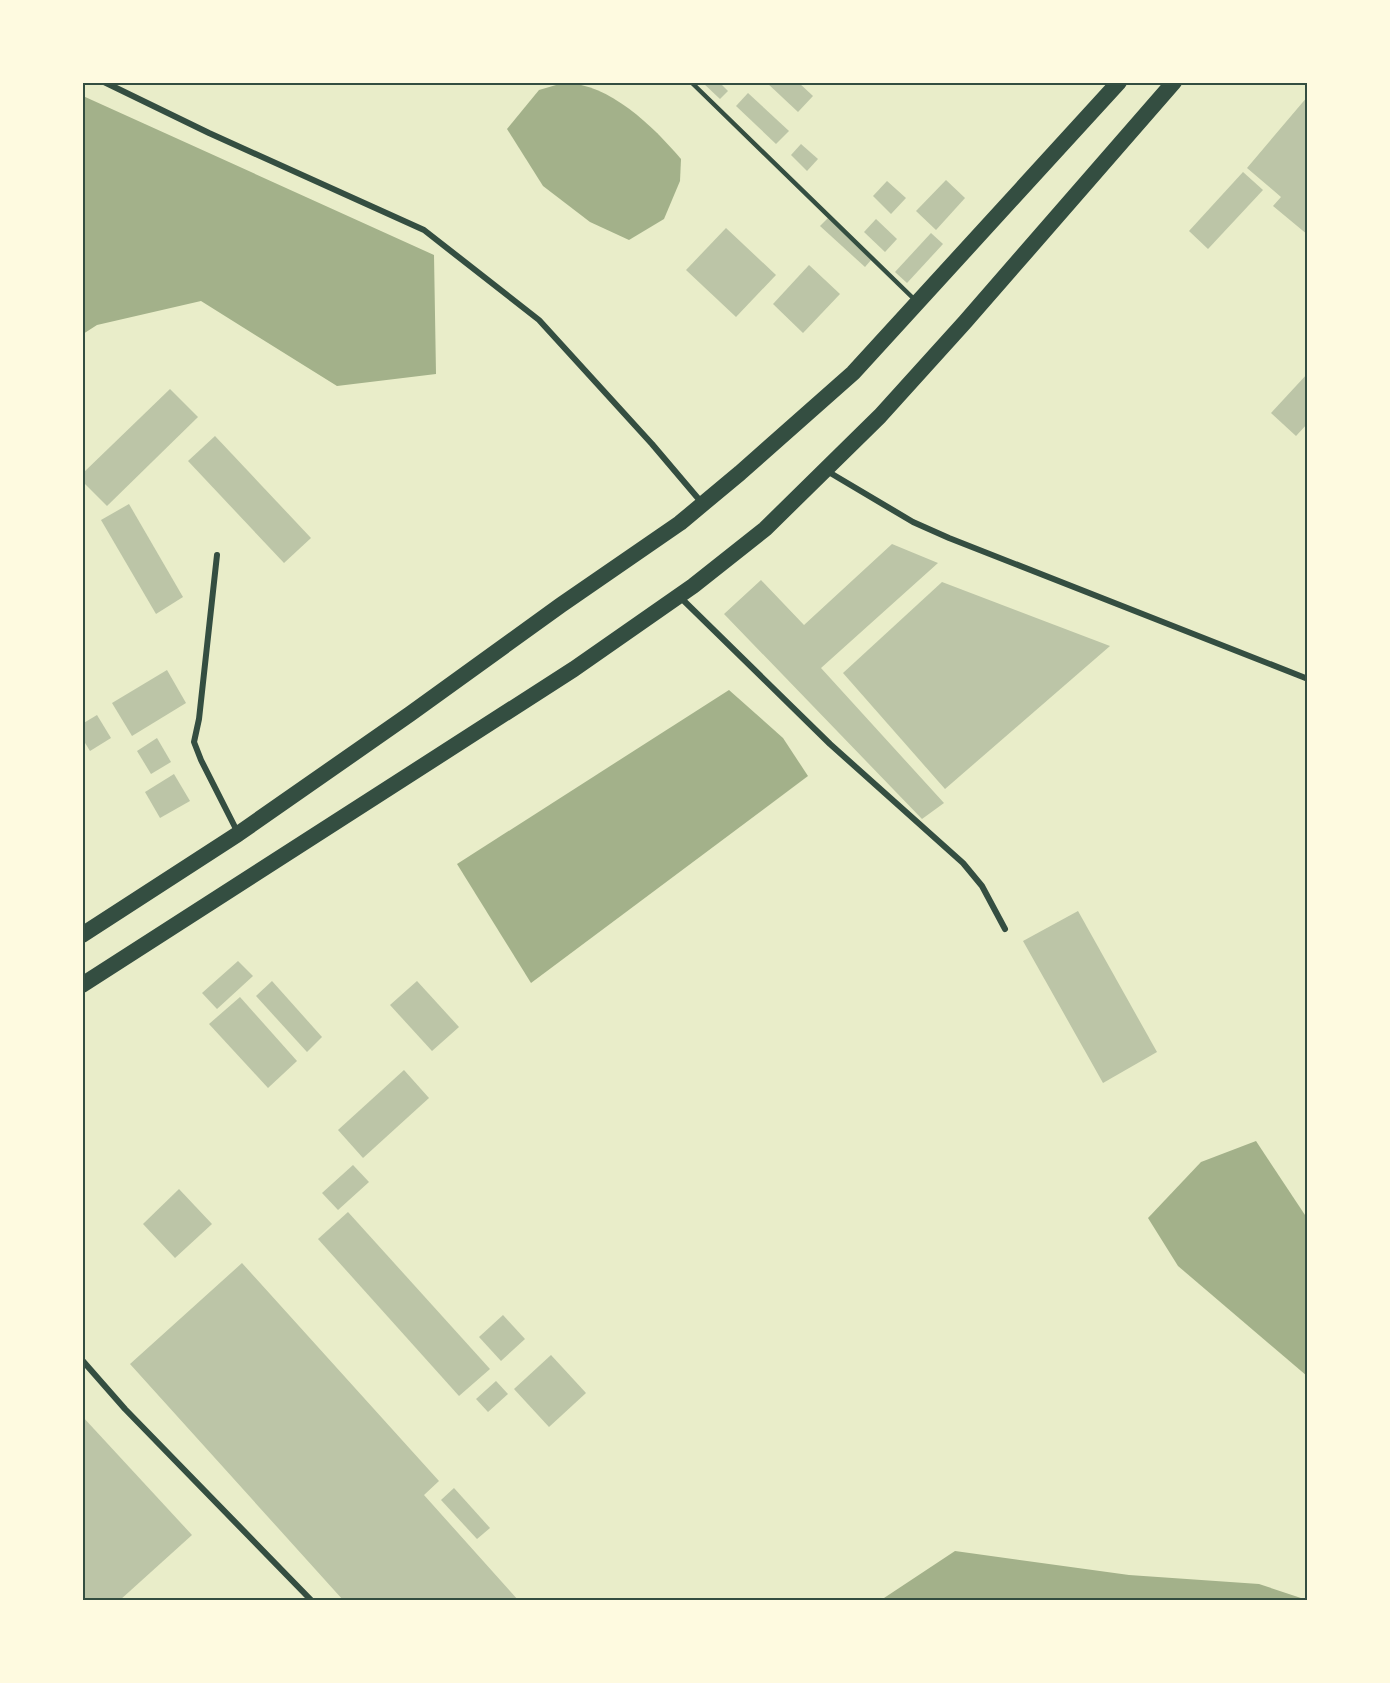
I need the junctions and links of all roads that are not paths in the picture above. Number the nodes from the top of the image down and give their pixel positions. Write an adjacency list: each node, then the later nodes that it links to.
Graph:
1 (104, 82): 7 (street)
2 (691, 82): 5 (lane)
3 (1119, 82): 5 (highway)
4 (1174, 82): 6 (highway)
5 (918, 303): 7 (highway)
6 (826, 470): 9 (highway); 10 (street)
7 (703, 504): 11 (highway)
8 (217, 555): 11 (street)
9 (679, 596): 12 (street); 14 (highway)
10 (1308, 679)
11 (238, 834): 13 (highway)
12 (1005, 929)
13 (82, 935)
14 (82, 985)
15 (82, 1360): 16 (street)
16 (310, 1600)

